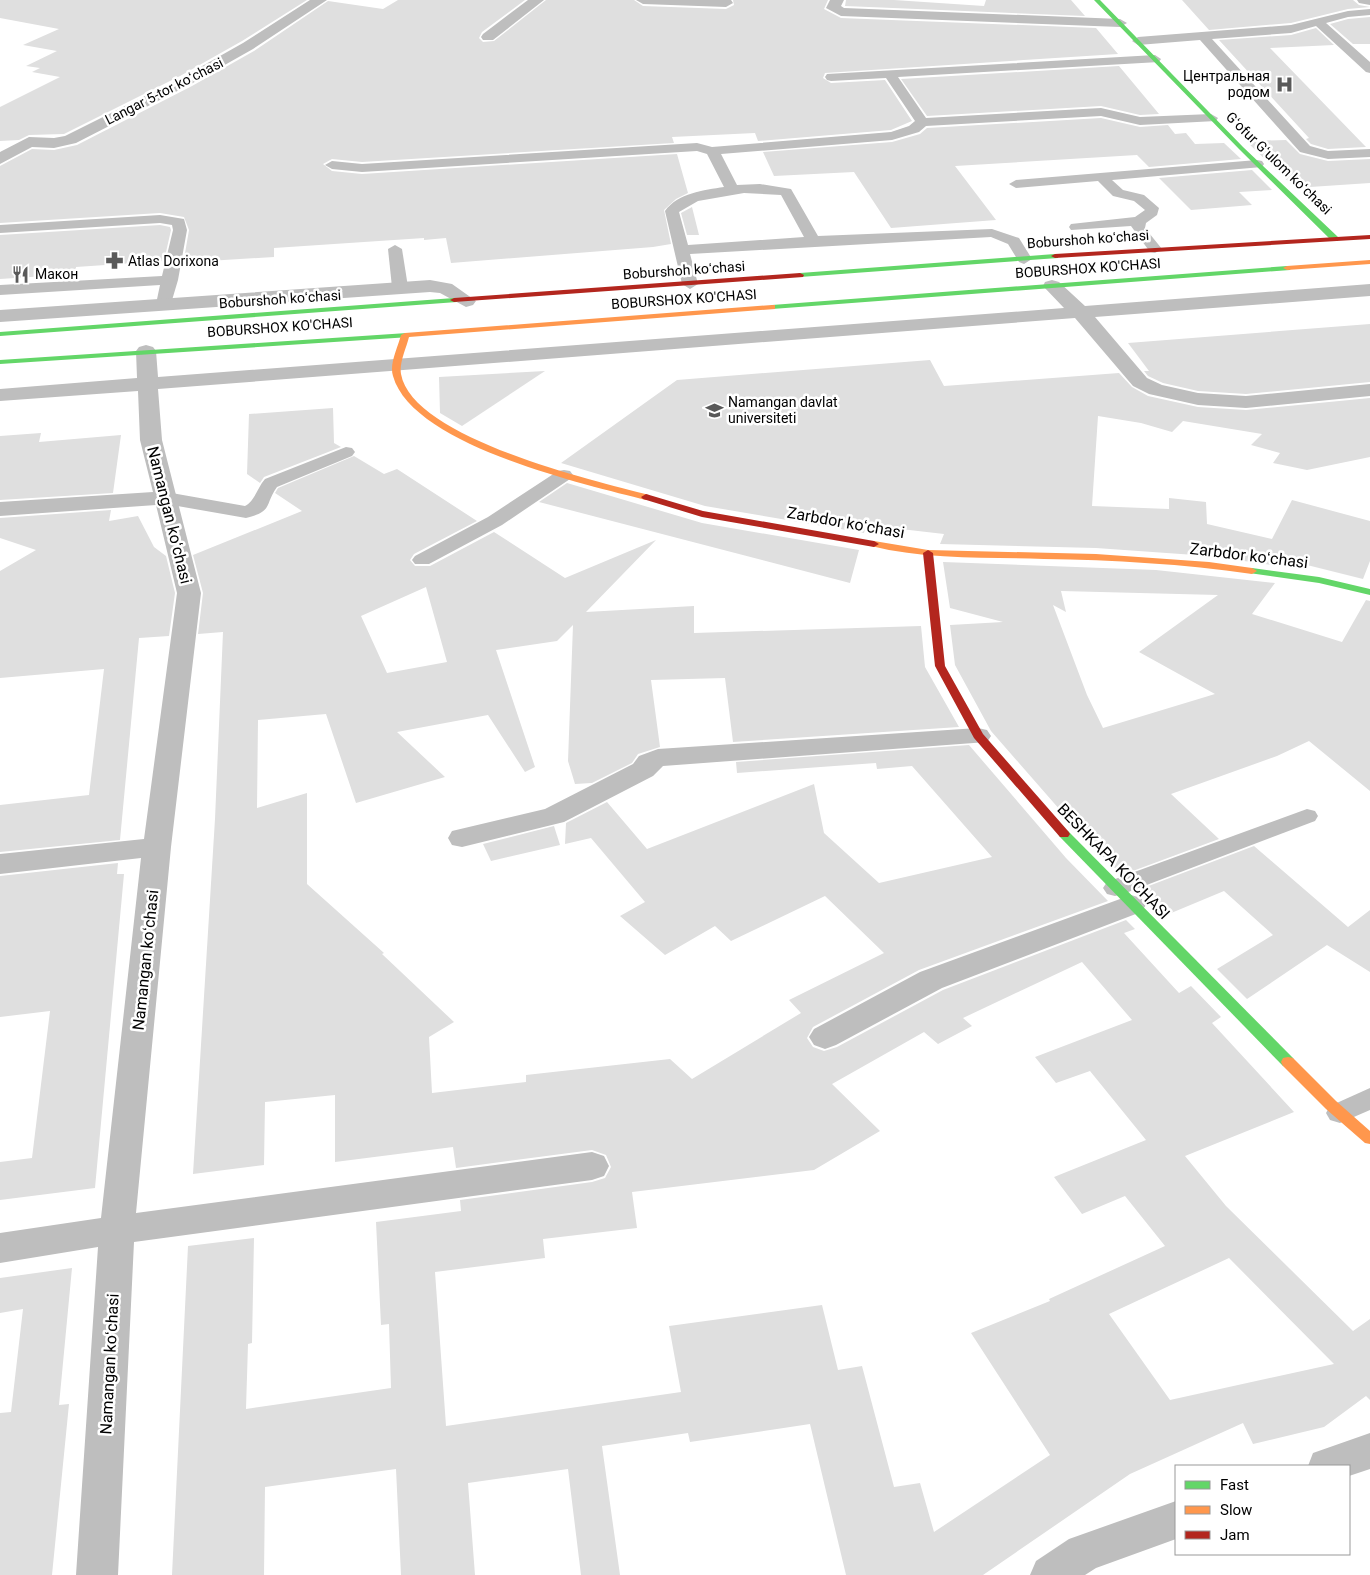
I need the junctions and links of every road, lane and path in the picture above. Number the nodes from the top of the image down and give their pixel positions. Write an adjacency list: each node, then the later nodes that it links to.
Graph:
1 (320, 0): 22 (street, Langar 5-tor koʻchasi)
2 (537, 0): 13 (street)
3 (643, 0): 8 (street)
4 (838, 0): 11 (street)
5 (1097, 0): 11 (main road, Gʻofur Gʻulom koʻchasi)
6 (1364, 0): 7 (street)
7 (1370, 1)
8 (726, 3)
9 (1370, 12): 10 (lane)
10 (1318, 22): 12 (lane); 16 (lane)
11 (1120, 24): 14 (main road, Gʻofur Gʻulom koʻchasi)
12 (1203, 36): 14 (lane); 24 (lane)
13 (488, 37)
14 (1138, 41): 15 (main road, Gʻofur Gʻulom koʻchasi)
15 (1155, 59): 17 (lane); 19 (main road, Gʻofur Gʻulom koʻchasi)
16 (1370, 69)
17 (890, 74): 18 (lane); 20 (lane)
18 (831, 77)
19 (1212, 118): 20 (lane); 26 (main road, Gʻofur Gʻulom koʻchasi)
20 (922, 122): 23 (lane)
21 (10, 138): 22 (street, Langar 5-tor koʻchasi)
22 (29, 142): 25 (street)
23 (712, 151): 27 (lane); 30 (lane)
24 (1370, 153)
25 (0, 159)
26 (1257, 164): 28 (lane); 35 (main road, Gʻofur Gʻulom koʻchasi)
27 (332, 165)
28 (1101, 177): 29 (lane); 31 (lane)
29 (1016, 184)
30 (732, 191): 36 (lane); 39 (lane)
31 (1139, 222): 32 (lane); 38 (lane)
32 (1076, 227)
33 (0, 229): 42 (lane)
34 (1370, 237): 35 (main road, Boburshoh koʻchasi)
35 (1335, 239): 38 (main road, Boburshoh koʻchasi); 41 (main road, Gʻofur Gʻulom koʻchasi)
36 (813, 241): 39 (lane); 40 (lane)
37 (395, 249): 45 (lane)
38 (1155, 249): 40 (main road, Boburshoh koʻchasi)
39 (682, 250): 43 (lane)
40 (1024, 258): 43 (main road, Boburshoh koʻchasi)
41 (1364, 262): 44 (main road, BOBURSHOX KO'CHASI)
42 (170, 280): 46 (lane); 49 (lane)
43 (690, 284): 48 (main road, Boburshoh koʻchasi)
44 (1052, 286): 50 (street); 51 (main road, BOBURSHOX KO'CHASI)
45 (400, 287): 48 (street); 49 (street)
46 (0, 290)
47 (1370, 290): 50 (street)
48 (466, 301): 53 (main road, Boburshoh koʻchasi)
49 (164, 304): 52 (street)
50 (1081, 313): 56 (street); 62 (street)
51 (668, 315): 54 (main road, BOBURSHOX KO'CHASI); 56 (street)
52 (0, 316)
53 (0, 334)
54 (405, 335): 55 (main road, BOBURSHOX KO'CHASI); 59 (main road, Zarbdor koʻchasi)
55 (272, 343): 57 (main road, BOBURSHOX KO'CHASI); 60 (street)
56 (680, 344): 59 (street)
57 (146, 351): 58 (main road, BOBURSHOX KO'CHASI); 61 (street, Namangan koʻchasi)
58 (0, 362)
59 (399, 364): 60 (street); 65 (main road, Zarbdor koʻchasi)
60 (272, 374): 61 (street)
61 (148, 384): 63 (street); 66 (street, Namangan koʻchasi)
62 (1370, 390)
63 (0, 395)
64 (346, 452): 66 (lane)
65 (564, 475): 68 (main road, Zarbdor koʻchasi); 69 (lane)
66 (166, 498): 67 (street); 74 (street, Namangan koʻchasi)
67 (0, 510)
68 (928, 553): 70 (main road, Zarbdor koʻchasi); 71 (main road, BESHKAPA KO'CHASI)
69 (422, 560)
70 (1370, 592)
71 (978, 736): 73 (street); 76 (main road, BESHKAPA KO'CHASI)
72 (1307, 816): 76 (lane)
73 (462, 838)
74 (157, 847): 75 (street); 82 (street, Namangan koʻchasi)
75 (0, 864)
76 (1123, 896): 77 (street); 79 (main road, BESHKAPA KO'CHASI)
77 (825, 1037)
78 (1370, 1098): 79 (lane)
79 (1340, 1113): 80 (main road, BESHKAPA KO'CHASI)
80 (1370, 1139)
81 (592, 1166): 82 (street)
82 (117, 1230): 83 (street); 87 (street, Namangan koʻchasi)
83 (0, 1248)
84 (1370, 1452): 85 (street)
85 (1330, 1465)
86 (1175, 1520): 88 (street)
87 (96, 1575)
88 (1051, 1575)

